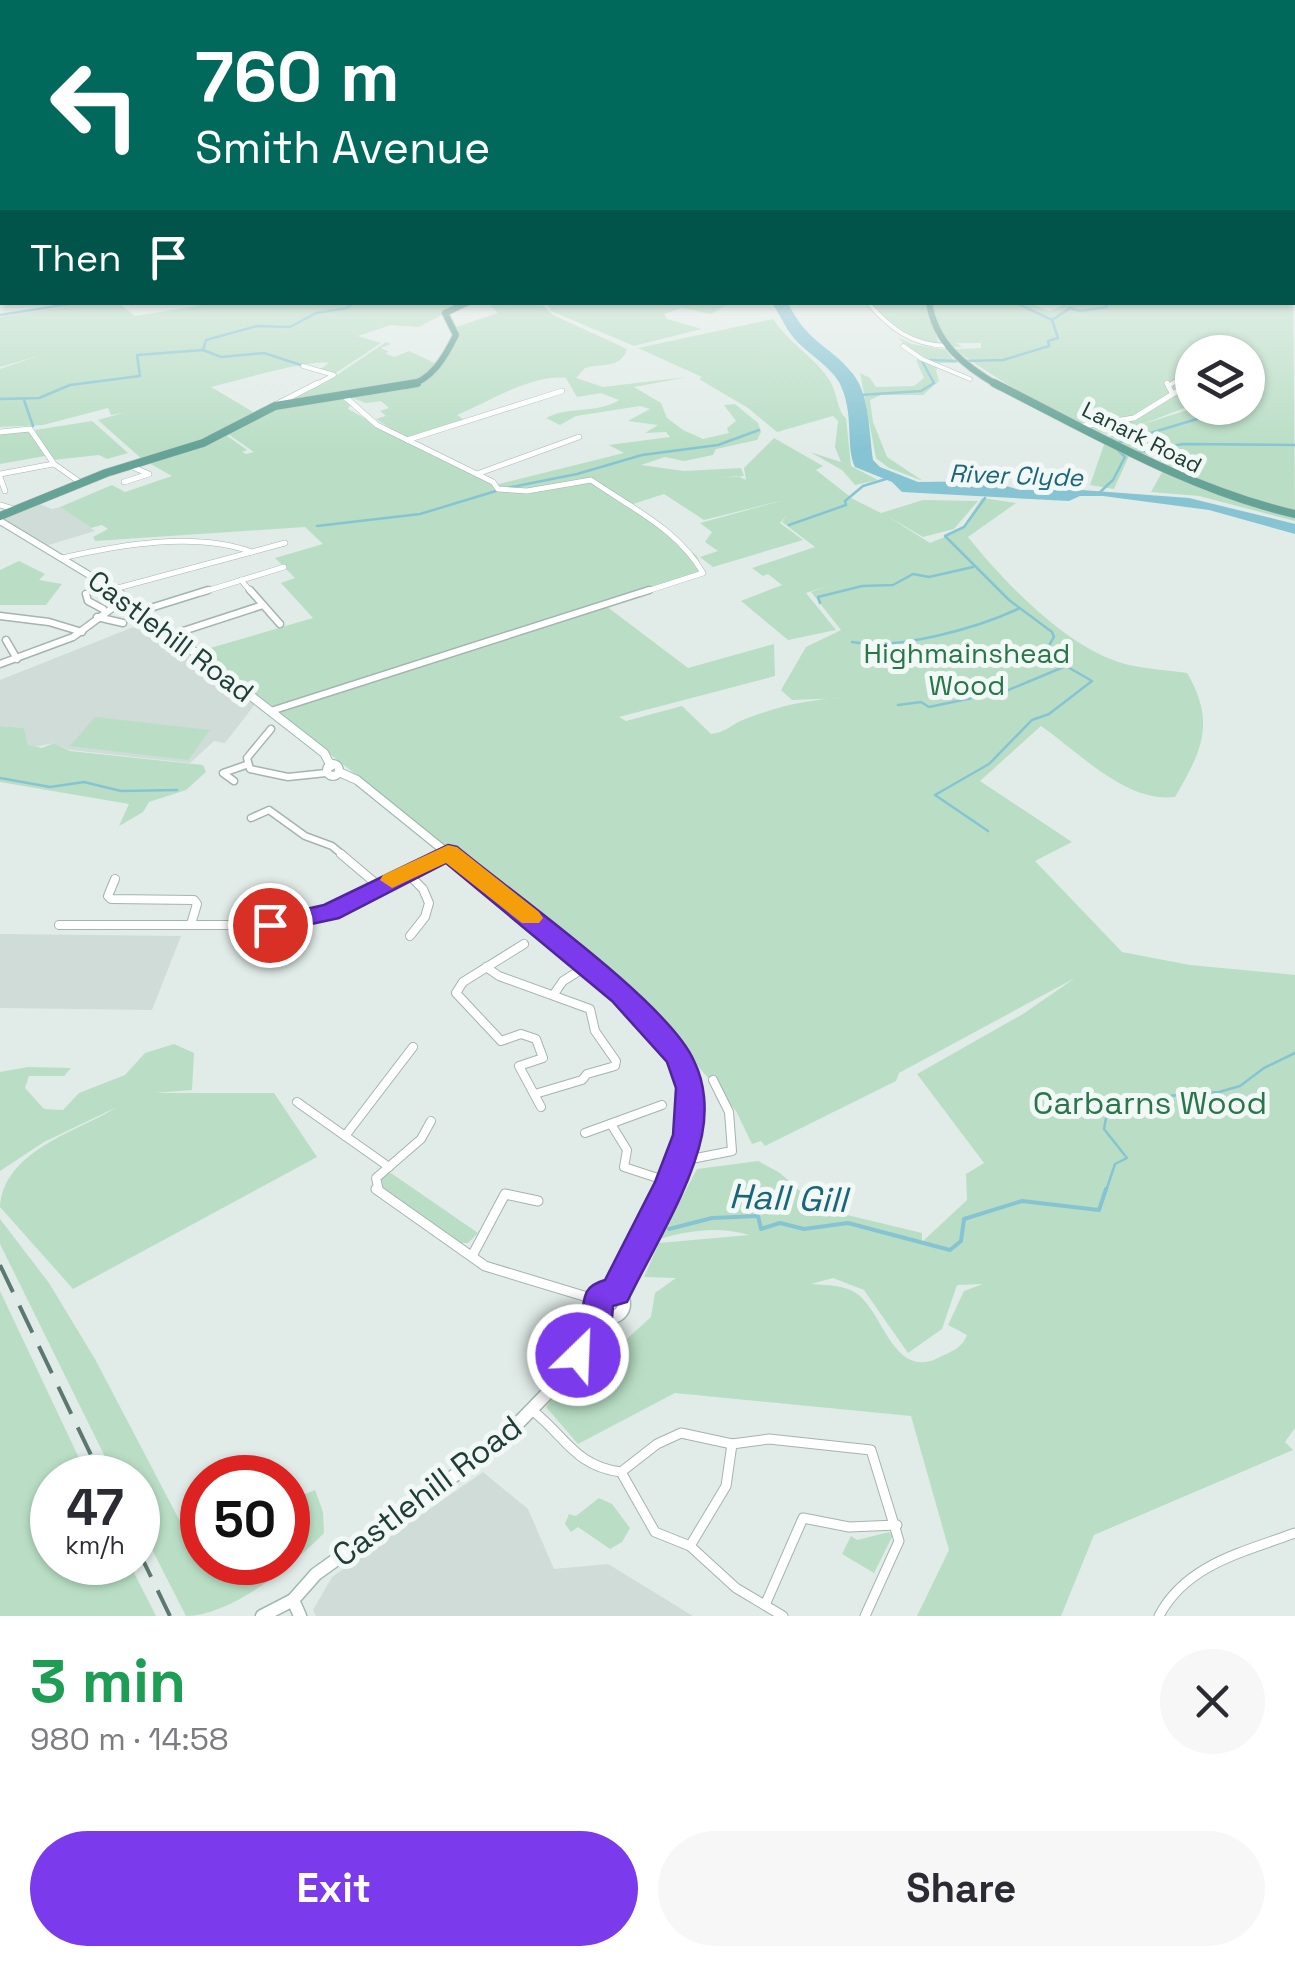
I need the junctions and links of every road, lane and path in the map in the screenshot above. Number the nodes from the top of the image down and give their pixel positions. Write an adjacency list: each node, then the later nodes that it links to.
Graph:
1 (462, 305): 10 (main road)
2 (870, 305): 5 (street)
3 (930, 305): 5 (main road, Lanark Road)
4 (904, 346): 7 (street)
5 (947, 346): 7 (main road, Lanark Road)
6 (303, 366): 11 (street)
7 (979, 375): 12 (main road, Lanark Road)
8 (1175, 379): 12 (street)
9 (562, 391): 15 (street)
10 (343, 395): 11 (main road); 15 (street)
11 (275, 406): 17 (main road)
12 (1083, 426): 25 (main road, Lanark Road)
13 (0, 432): 16 (street)
14 (579, 437): 18 (street)
15 (407, 440): 18 (street)
16 (54, 464): 19 (street); 20 (street)
17 (130, 466): 20 (main road); 21 (street)
18 (476, 474): 47 (street)
19 (0, 475): 22 (street)
20 (81, 482): 24 (main road)
21 (124, 482)
22 (5, 491)
23 (0, 505): 24 (street)
24 (17, 510): 26 (main road)
25 (1295, 514)
26 (0, 518): 29 (main road, Castlehill Road)
27 (285, 543): 28 (street)
28 (252, 552): 29 (street); 32 (street)
29 (62, 558): 32 (main road, Castlehill Road)
30 (284, 567): 31 (street)
31 (240, 580): 35 (street); 37 (street)
32 (114, 589): 33 (main road, Castlehill Road)
33 (128, 598): 36 (street); 37 (main road, Castlehill Road)
34 (77, 600): 36 (street)
35 (263, 605): 41 (street); 43 (street)
36 (102, 608): 39 (street)
37 (144, 610): 43 (main road, Castlehill Road)
38 (0, 616): 42 (street)
39 (97, 618): 40 (street); 42 (street)
40 (123, 624)
41 (280, 624)
42 (82, 632): 45 (street)
43 (174, 634): 47 (main road, Castlehill Road)
44 (6, 640): 45 (street)
45 (16, 659): 46 (street)
46 (0, 664)
47 (270, 711): 50 (main road, Castlehill Road)
48 (272, 729): 49 (street)
49 (246, 765): 50 (street); 51 (street)
50 (332, 770): 53 (main road, Castlehill Road)
51 (234, 780)
52 (252, 818): 56 (street)
53 (448, 852): 54 (street); 61 (main road, Castlehill Road)
54 (406, 872): 56 (street); 59 (street)
55 (115, 879): 57 (street)
56 (380, 886): 57 (street)
57 (191, 924): 58 (street)
58 (59, 925)
59 (410, 936)
60 (524, 944): 62 (street)
61 (586, 966): 63 (street); 74 (main road, Castlehill Road)
62 (486, 967): 63 (street); 66 (street)
63 (554, 994): 66 (street)
64 (414, 1047): 73 (street)
65 (713, 1080): 74 (street)
66 (534, 1094): 69 (street)
67 (296, 1102): 73 (street)
68 (662, 1105): 71 (street)
69 (541, 1107)
70 (432, 1120): 75 (street)
71 (612, 1124): 72 (street); 76 (street)
72 (585, 1134)
73 (346, 1136): 75 (street)
74 (679, 1161): 76 (main road, Castlehill Road)
75 (389, 1167): 78 (street)
76 (670, 1182): 79 (main road, Castlehill Road)
77 (538, 1201): 78 (street)
78 (472, 1256): 80 (street)
79 (615, 1292): 80 (main road, Castlehill Road); 80 (main road, Castlehill Road)
80 (601, 1308): 81 (main road, Castlehill Road)
81 (533, 1411): 83 (street); 87 (main road, Castlehill Road)
82 (732, 1444): 83 (street); 84 (street); 86 (street)
83 (621, 1472): 86 (street)
84 (897, 1524): 88 (street); 92 (street)
85 (1295, 1533): 93 (street)
86 (690, 1546): 88 (street)
87 (293, 1600): 89 (main road, Castlehill Road); 90 (main road)
88 (765, 1605): 91 (street)
89 (262, 1616)
90 (300, 1616)
91 (783, 1616)
92 (865, 1616)
93 (1158, 1616)

